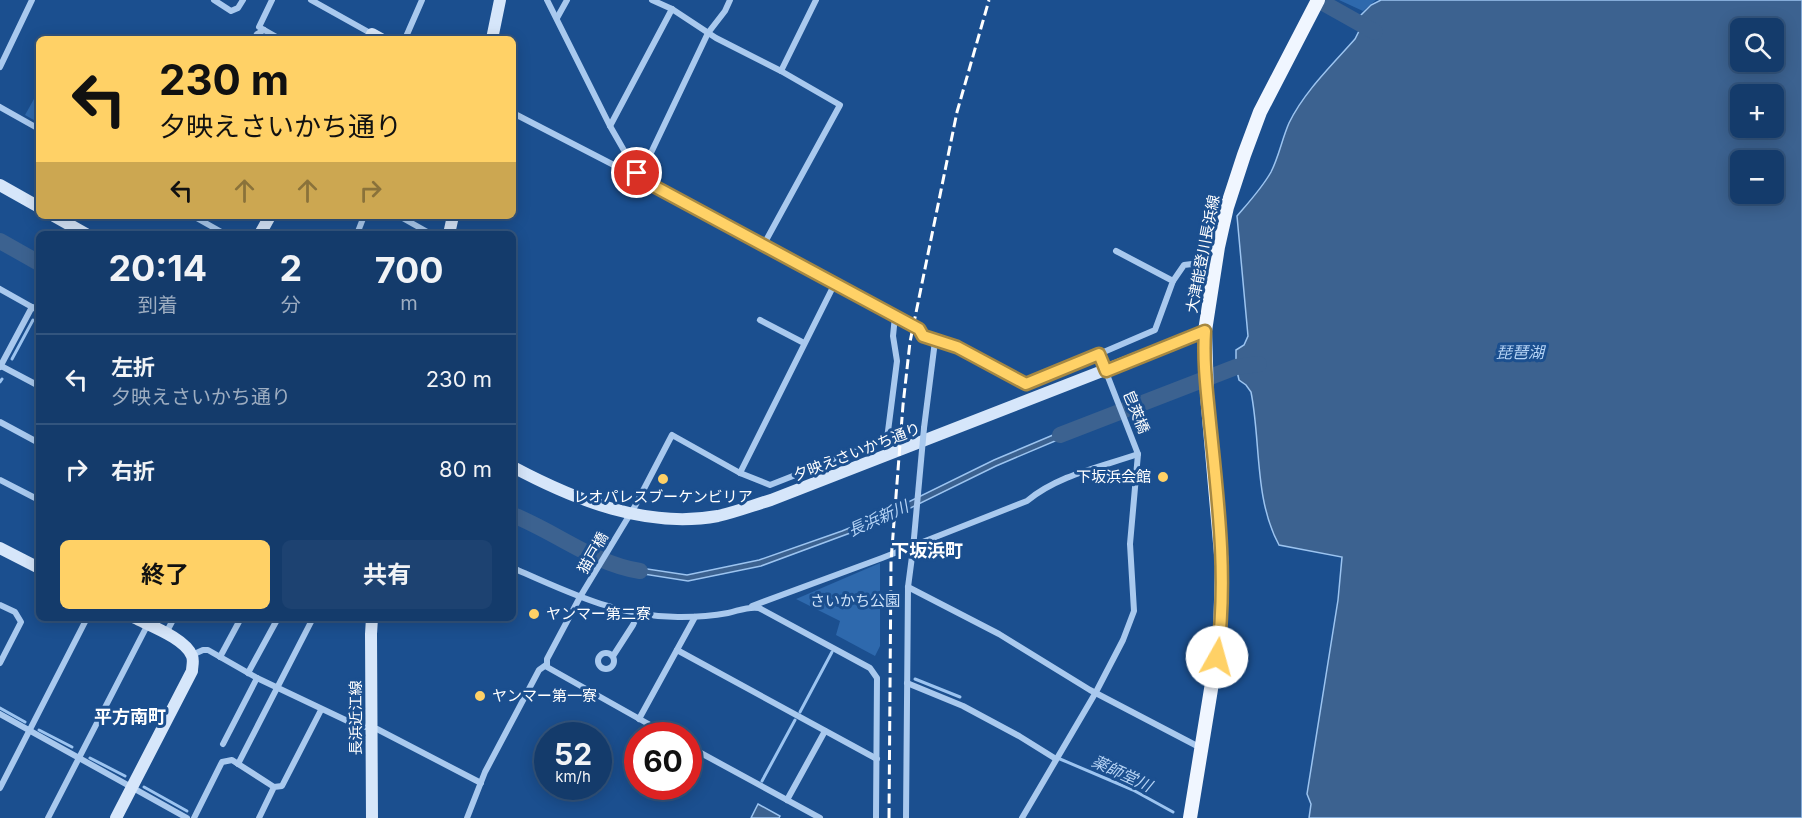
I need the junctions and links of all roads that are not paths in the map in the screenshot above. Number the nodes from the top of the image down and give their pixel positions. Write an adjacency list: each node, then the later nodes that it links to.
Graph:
1 (33, 0): 23 (street)
2 (214, 0): 3 (street)
3 (243, 0)
4 (272, 0): 16 (street)
5 (311, 0): 20 (street)
6 (422, 0): 21 (street)
7 (500, 0): 22 (street)
8 (547, 0): 15 (street)
9 (567, 0): 15 (street)
10 (652, 0): 14 (street)
11 (730, 0): 17 (street)
12 (816, 0): 24 (street)
13 (1317, 2): 40 (main road, 大津能登川長浜線)
14 (672, 9): 17 (street); 27 (street)
15 (557, 18): 27 (street)
16 (264, 30): 18 (street); 19 (street)
17 (708, 33): 24 (street); 29 (street)
18 (256, 36)
19 (275, 36)
20 (372, 36)
21 (406, 36)
22 (493, 36)
23 (0, 67)
24 (781, 71): 38 (street)
25 (0, 107): 28 (street)
26 (516, 115): 29 (street)
27 (610, 126): 29 (street)
28 (36, 127)
29 (638, 178): 38 (street)
30 (0, 185): 31 (street)
31 (36, 205)
32 (60, 219): 35 (street)
33 (199, 219): 36 (street)
34 (404, 219): 37 (street)
35 (82, 231)
36 (220, 231)
37 (426, 231)
38 (764, 244): 42 (street)
39 (1116, 251): 41 (street)
40 (1214, 274): 41 (street); 48 (main road, 大津能登川長浜線)
41 (1173, 281): 51 (street)
42 (836, 283): 46 (street); 50 (street)
43 (0, 289): 44 (street)
44 (32, 307): 45 (street); 52 (street)
45 (36, 309)
46 (895, 316): 49 (street); 59 (street)
47 (760, 320): 50 (street)
48 (1205, 338): 53 (street, 夕映えさいかち通り); 100 (main road, 大津能登川長浜線)
49 (935, 341): 51 (street); 66 (street, bridge)
50 (804, 343): 59 (street)
51 (1099, 354): 53 (street, 皀莢橋)
52 (0, 366): 54 (street)
53 (1106, 371): 57 (street, 皀莢橋); 62 (street, 夕映えさいかち通り)
54 (36, 384)
55 (0, 422): 56 (street)
56 (36, 441)
57 (1138, 451): 69 (street); 91 (street)
58 (516, 468): 62 (street, 夕映えさいかち通り)
59 (740, 472): 62 (street, 猫戸橋)
60 (0, 480): 61 (street)
61 (36, 498)
62 (630, 515): 67 (street, 猫戸橋)
63 (0, 548): 64 (street)
64 (36, 566)
65 (516, 569): 67 (street)
66 (908, 587): 89 (street); 91 (street)
67 (582, 594): 70 (street); 86 (street, 猫戸橋)
68 (0, 605): 85 (street)
69 (748, 608): 71 (street); 103 (street)
70 (638, 614): 71 (street); 83 (street)
71 (695, 617): 81 (street)
72 (85, 621): 97 (street)
73 (142, 621): 79 (street)
74 (172, 621): 80 (street)
75 (239, 621): 84 (street)
76 (276, 621): 87 (street)
77 (311, 621): 90 (street)
78 (372, 621): 96 (street, 長浜近江線)
79 (148, 624): 80 (street); 102 (street)
80 (166, 634): 82 (street)
81 (677, 650): 94 (street); 98 (street)
82 (192, 655): 84 (street); 107 (street)
83 (613, 656)
84 (220, 657): 87 (street)
85 (0, 663)
86 (546, 665): 94 (street); 106 (street, 猫戸橋)
87 (248, 673): 88 (street)
88 (257, 678): 90 (street); 99 (street)
89 (907, 683): 104 (street); 120 (street)
90 (277, 688): 92 (street); 105 (street)
91 (1096, 692): 100 (street); 104 (street)
92 (321, 710): 96 (street); 108 (street)
93 (0, 714): 97 (street)
94 (639, 719): 95 (street)
95 (644, 722)
96 (371, 728): 106 (street); 116 (street, 長浜近江線)
97 (31, 729): 102 (street); 109 (street)
98 (825, 731): 103 (street); 110 (street)
99 (223, 744)
100 (1201, 748): 122 (main road, 大津能登川長浜線)
101 (702, 754): 110 (street)
102 (79, 757): 107 (street); 111 (street)
103 (876, 759): 119 (street)
104 (1056, 759): 121 (street)
105 (238, 764): 108 (street); 114 (street)
106 (481, 783): 117 (street, 猫戸橋)
107 (132, 787): 112 (street); 113 (street)
108 (274, 787): 115 (street)
109 (0, 788)
110 (787, 800): 118 (street)
111 (48, 818)
112 (116, 818)
113 (187, 818)
114 (194, 818)
115 (258, 818)
116 (372, 818)
117 (467, 818)
118 (820, 818)
119 (876, 818)
120 (906, 818)
121 (1022, 818)
122 (1190, 818)

